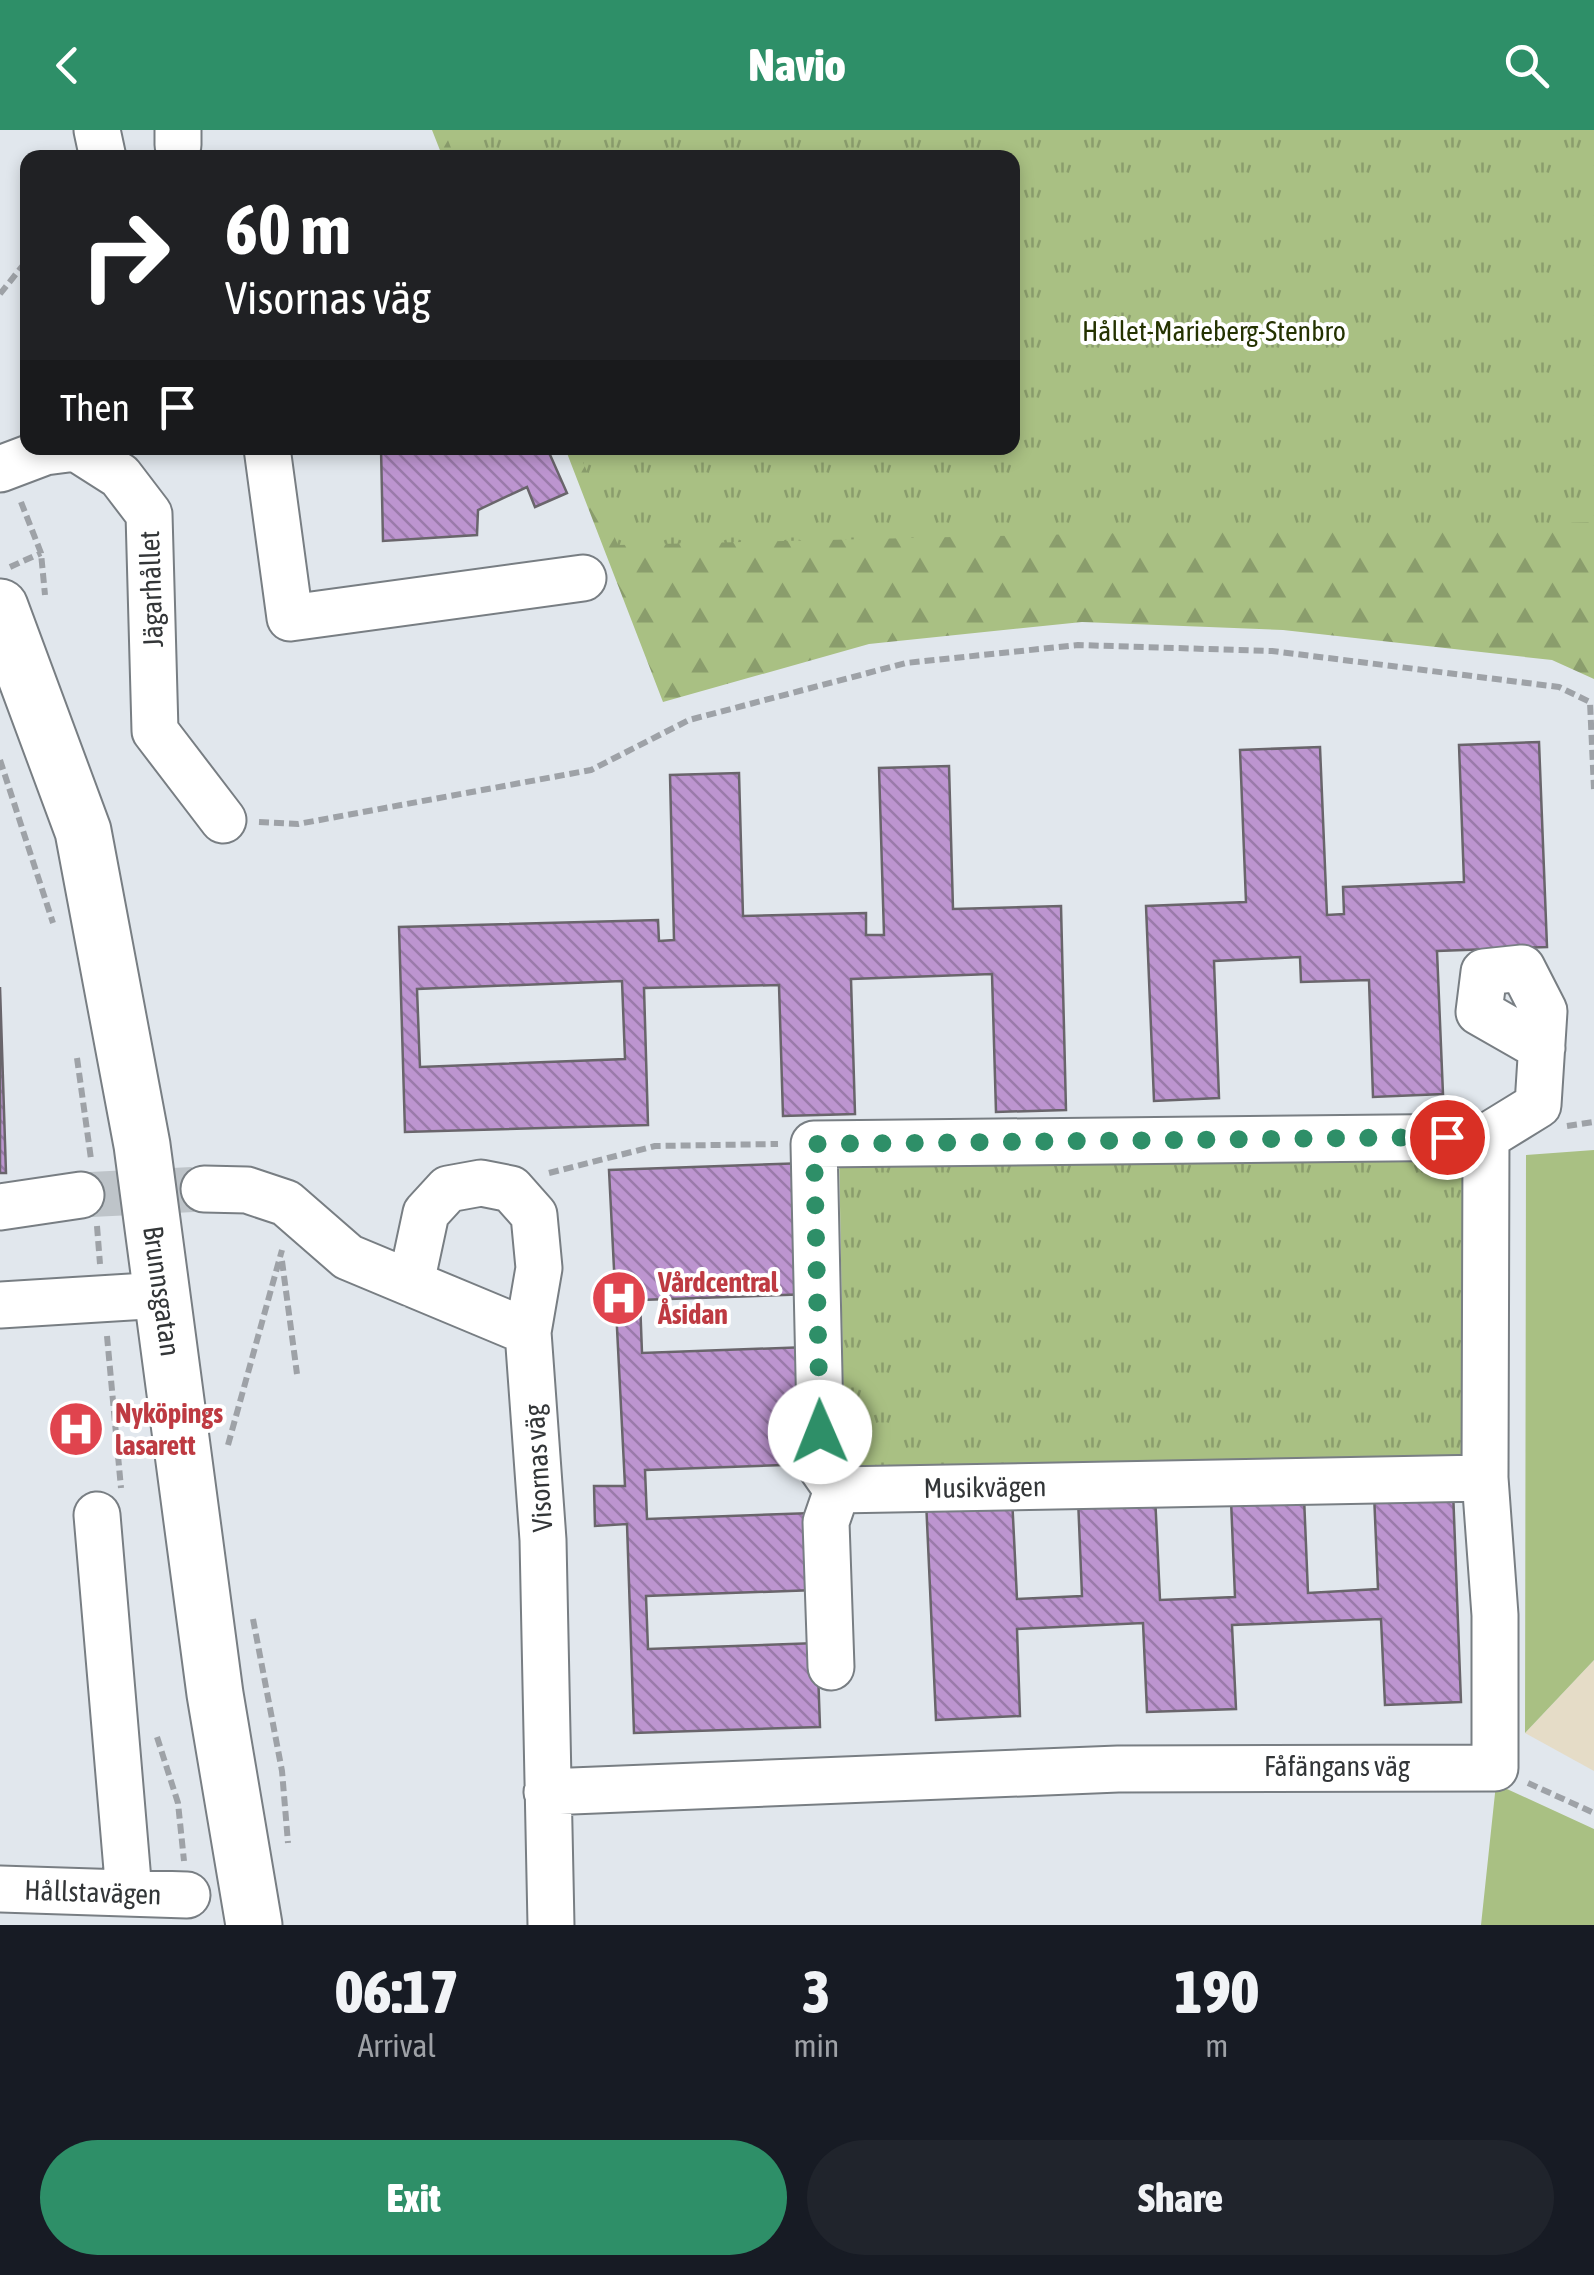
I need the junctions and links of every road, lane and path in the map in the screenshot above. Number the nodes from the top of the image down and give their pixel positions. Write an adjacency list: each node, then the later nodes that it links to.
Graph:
1 (20, 270): 2 (path)
2 (0, 294)
3 (37, 455): 6 (street, Jägarhållet)
4 (88, 455): 15 (street, Jägarhållet)
5 (268, 455): 9 (street)
6 (0, 469)
7 (41, 553): 8 (path)
8 (0, 571)
9 (583, 578)
10 (0, 607): 16 (main road, Brunnsgatan)
11 (0, 680): 16 (main road, Brunnsgatan)
12 (1592, 703): 14 (path); 15 (path)
13 (0, 760): 16 (path)
14 (1594, 789)
15 (223, 820)
16 (79, 940): 28 (main road, Brunnsgatan)
17 (75, 1042): 23 (path)
18 (1542, 1048): 19 (street)
19 (1486, 1137): 20 (street); 34 (street)
20 (814, 1144): 22 (path); 35 (street)
21 (204, 1189): 24 (street)
22 (511, 1189): 27 (street); 31 (street, Visornas väg)
23 (89, 1191): 25 (street); 29 (path)
24 (286, 1203): 26 (path); 27 (street)
25 (0, 1207)
26 (282, 1254): 32 (path); 33 (path)
27 (411, 1283): 31 (street)
28 (163, 1295): 29 (street); 38 (main road, Brunnsgatan)
29 (104, 1300): 30 (street); 36 (path)
30 (0, 1305)
31 (528, 1332): 41 (street, Visornas väg)
32 (297, 1374)
33 (225, 1456)
34 (1485, 1478): 35 (street, Musikvägen); 40 (street)
35 (837, 1490): 37 (street)
36 (109, 1506): 44 (street)
37 (831, 1667)
38 (215, 1694): 46 (main road, Brunnsgatan); 47 (main road, Brunnsgatan)
39 (156, 1730): 45 (path)
40 (1495, 1768): 41 (street, Fåfängans väg); 42 (path)
41 (546, 1792): 48 (street, Visornas väg)
42 (1594, 1812)
43 (0, 1889): 44 (street, Hållstavägen)
44 (130, 1893): 45 (street, Hållstavägen)
45 (187, 1895)
46 (234, 1925)
47 (254, 1925)
48 (551, 1925)

